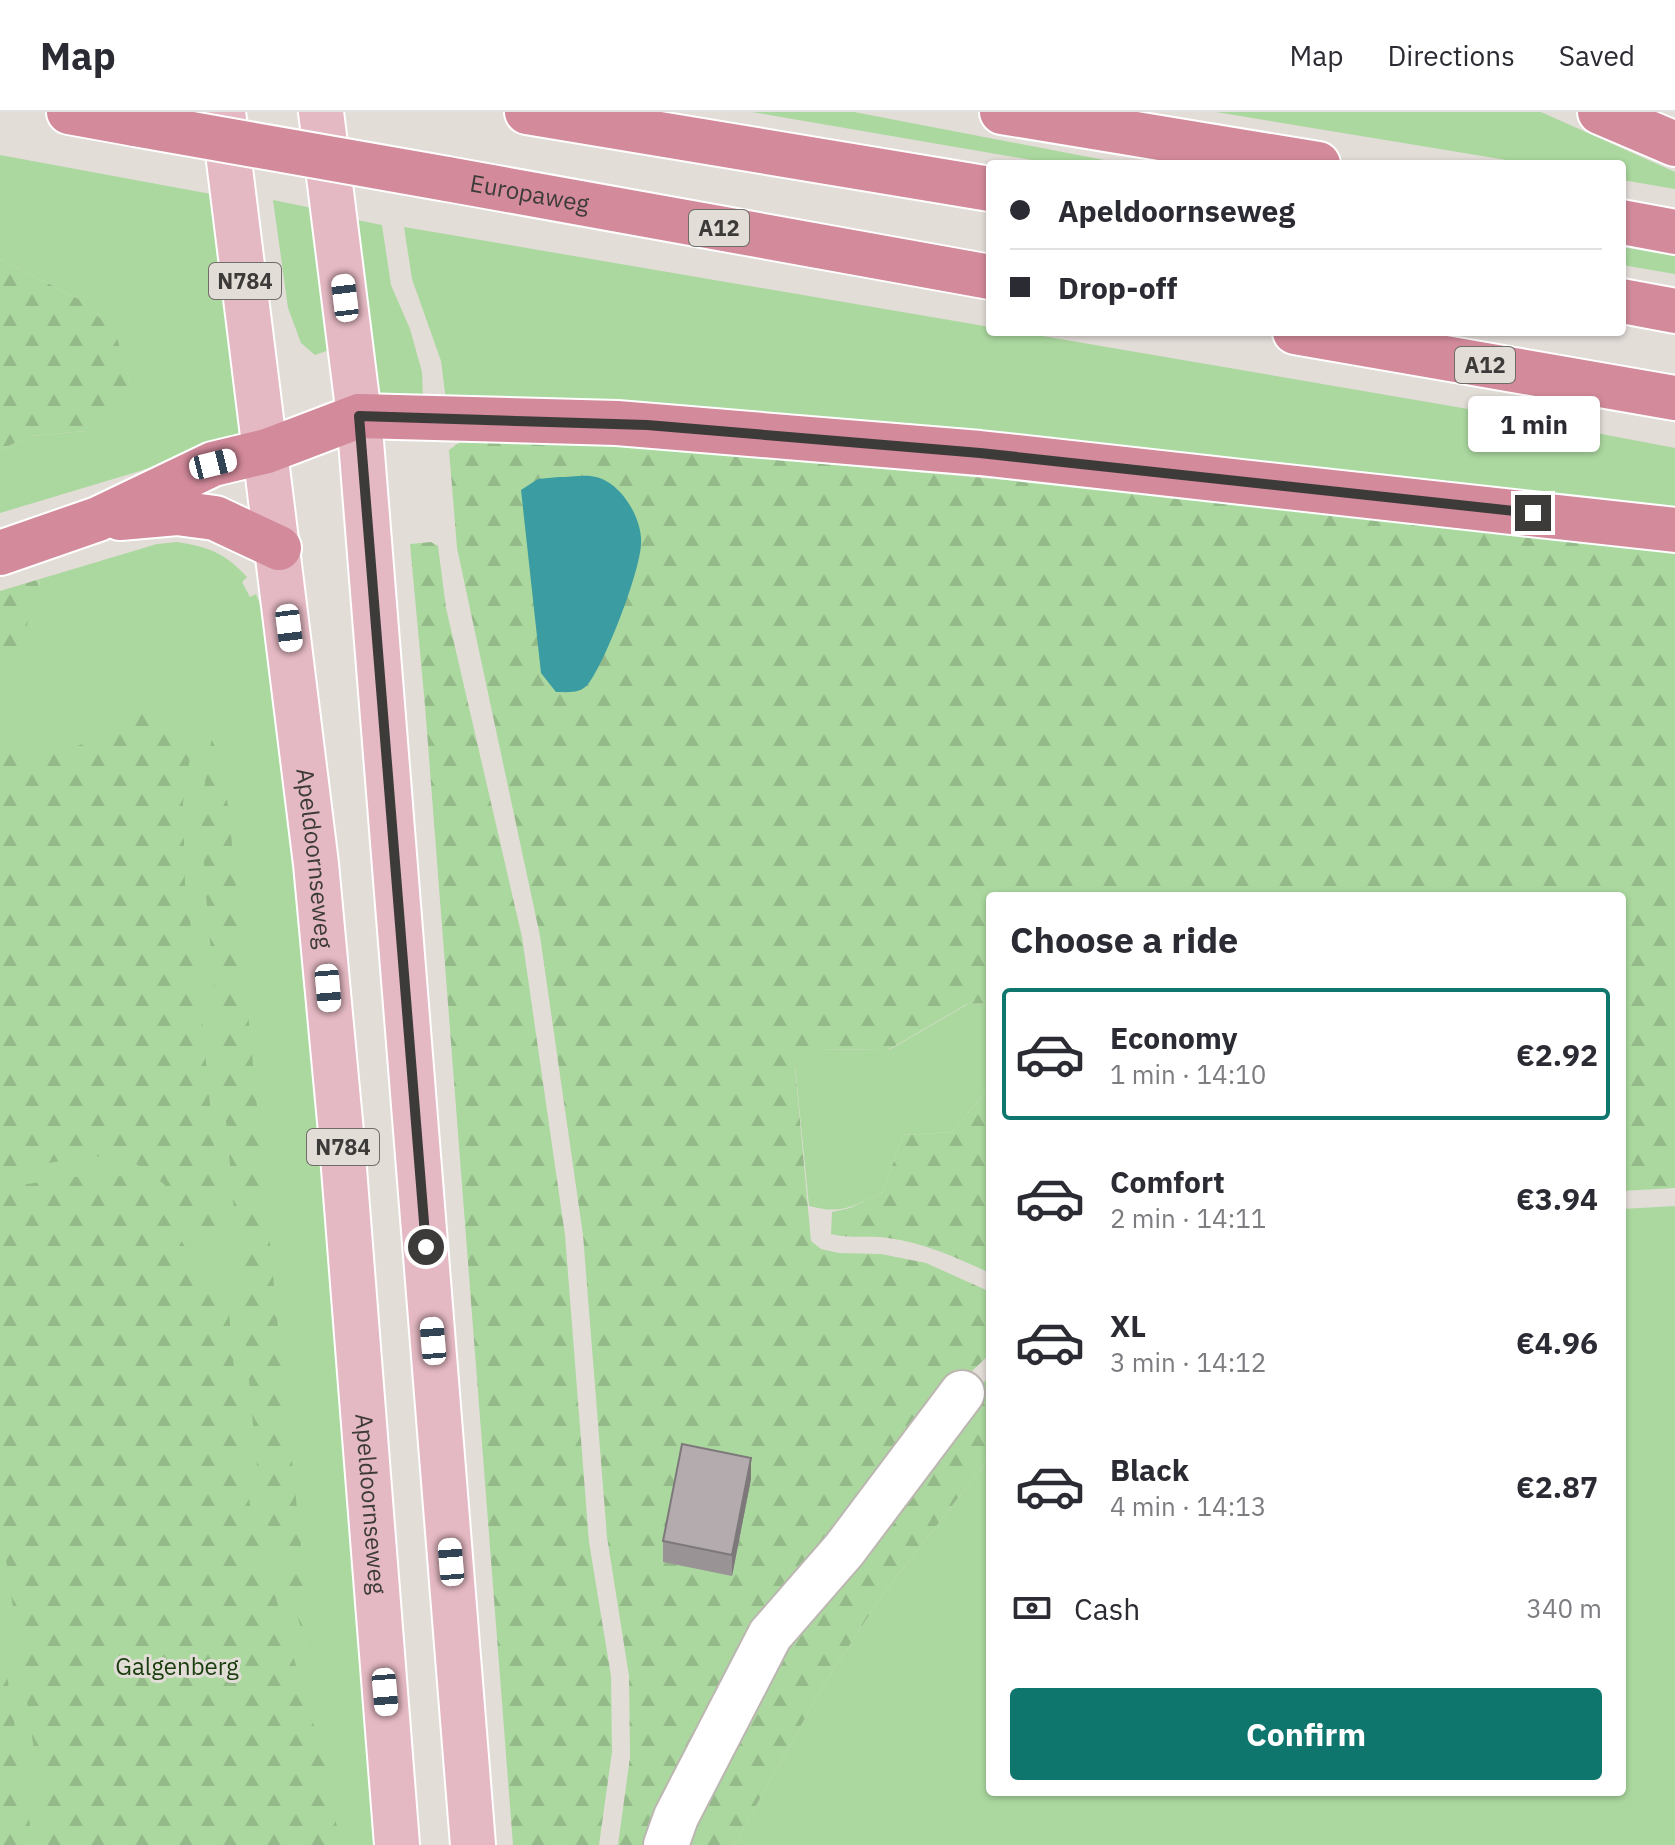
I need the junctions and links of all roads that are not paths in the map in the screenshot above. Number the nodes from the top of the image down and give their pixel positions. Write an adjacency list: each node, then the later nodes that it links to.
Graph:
1 (69, 112): 12 (highway, Europaweg / A12, bridge)
2 (223, 112): 18 (main road, Apeldoornseweg / N784)
3 (321, 112): 17 (main road)
4 (527, 112): 9 (highway)
5 (1002, 112): 8 (highway)
6 (1600, 112): 7 (highway)
7 (1675, 144)
8 (1294, 160)
9 (986, 188)
10 (1626, 223): 11 (highway)
11 (1675, 232)
12 (986, 276)
13 (1626, 302): 14 (highway)
14 (1675, 311)
15 (1318, 336): 16 (highway, A12)
16 (1675, 398)
17 (359, 416): 18 (highway); 20 (highway); 25 (main road)
18 (267, 451): 19 (highway); 21 (main road, Apeldoornseweg / N784)
19 (98, 519): 21 (highway); 22 (highway)
20 (1675, 530)
21 (279, 548): 24 (main road, Apeldoornseweg / N784)
22 (0, 553)
23 (962, 1393): 26 (street)
24 (397, 1845)
25 (473, 1845)
26 (666, 1845)

